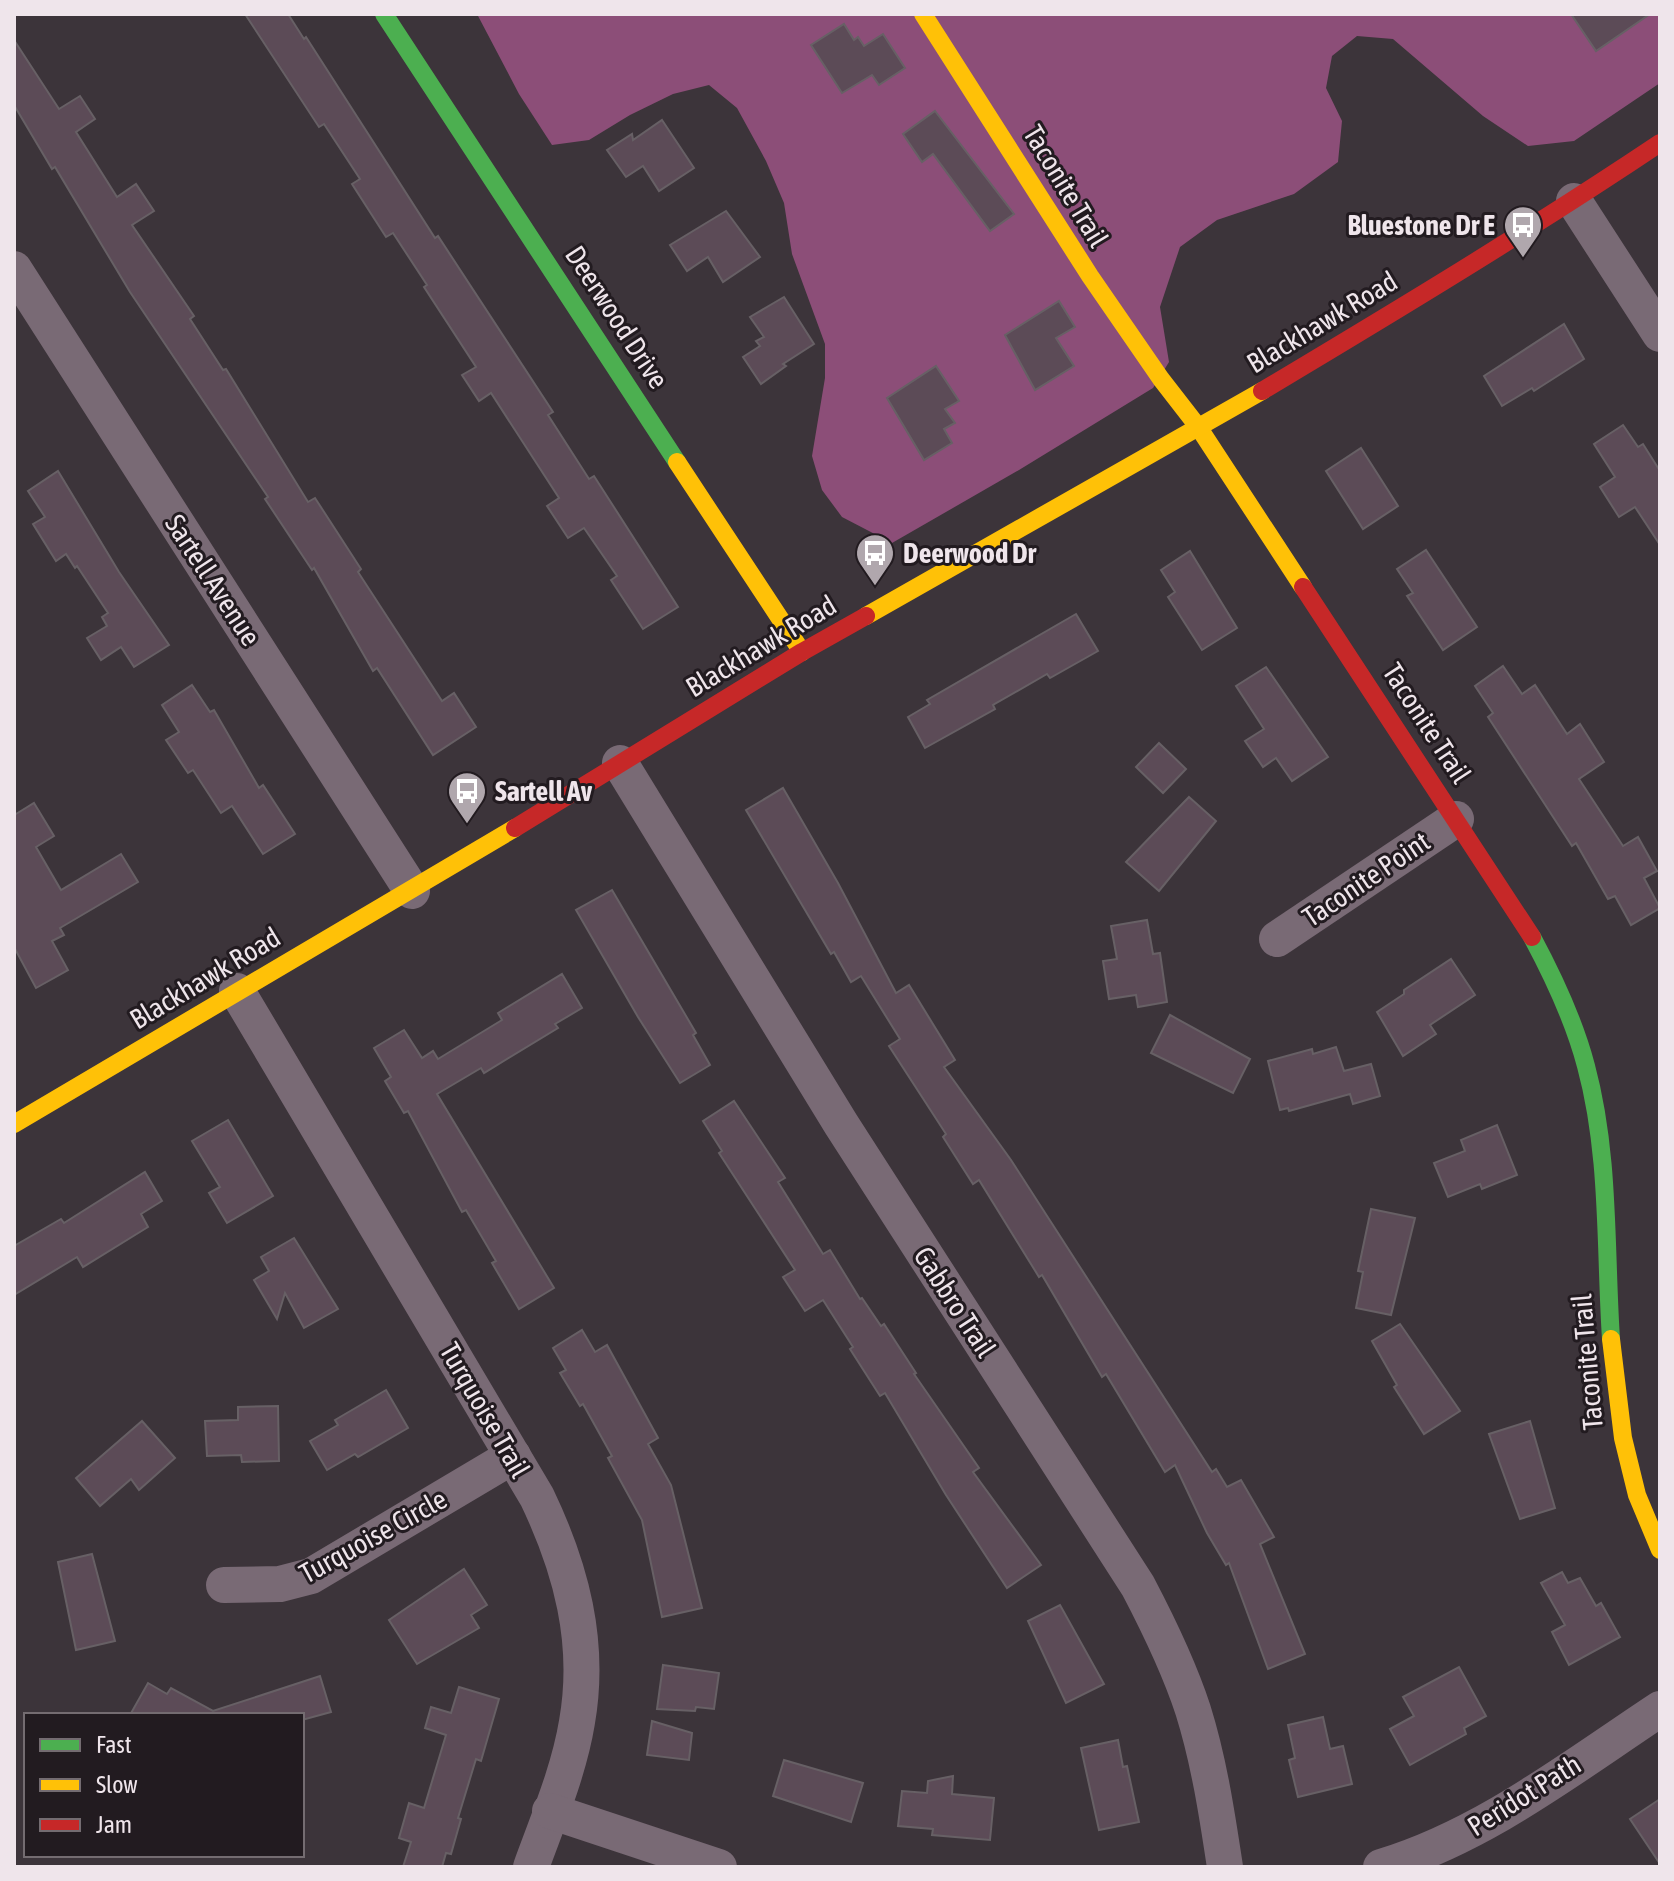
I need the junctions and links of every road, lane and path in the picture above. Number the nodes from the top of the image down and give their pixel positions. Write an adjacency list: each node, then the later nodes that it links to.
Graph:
1 (384, 14): 8 (street, Deerwood Drive)
2 (923, 14): 7 (street, Taconite Trail)
3 (1660, 143): 4 (street, Blackhawk Road)
4 (1574, 201): 6 (street); 7 (street, Blackhawk Road)
5 (15, 273): 11 (street, Sartell Avenue)
6 (1660, 334)
7 (1199, 428): 8 (street, Blackhawk Road); 10 (street, Taconite Trail)
8 (802, 652): 9 (street, Blackhawk Road)
9 (620, 763): 11 (street, Blackhawk Road); 22 (street, Gabbro Trail)
10 (1456, 819): 12 (street, Taconite Point); 16 (street, Taconite Trail)
11 (412, 891): 13 (street, Blackhawk Road)
12 (1277, 939)
13 (237, 991): 14 (street, Blackhawk Road); 15 (street, Turquoise Trail)
14 (14, 1124)
15 (513, 1456): 17 (street, Turquoise Circle); 19 (street, Turquoise Trail)
16 (1660, 1550)
17 (224, 1585)
18 (1660, 1709): 23 (street, Peridot Path)
19 (550, 1811): 20 (street, Turquoise Trail); 21 (street)
20 (531, 1867)
21 (719, 1867)
22 (1225, 1867)
23 (1381, 1867)

